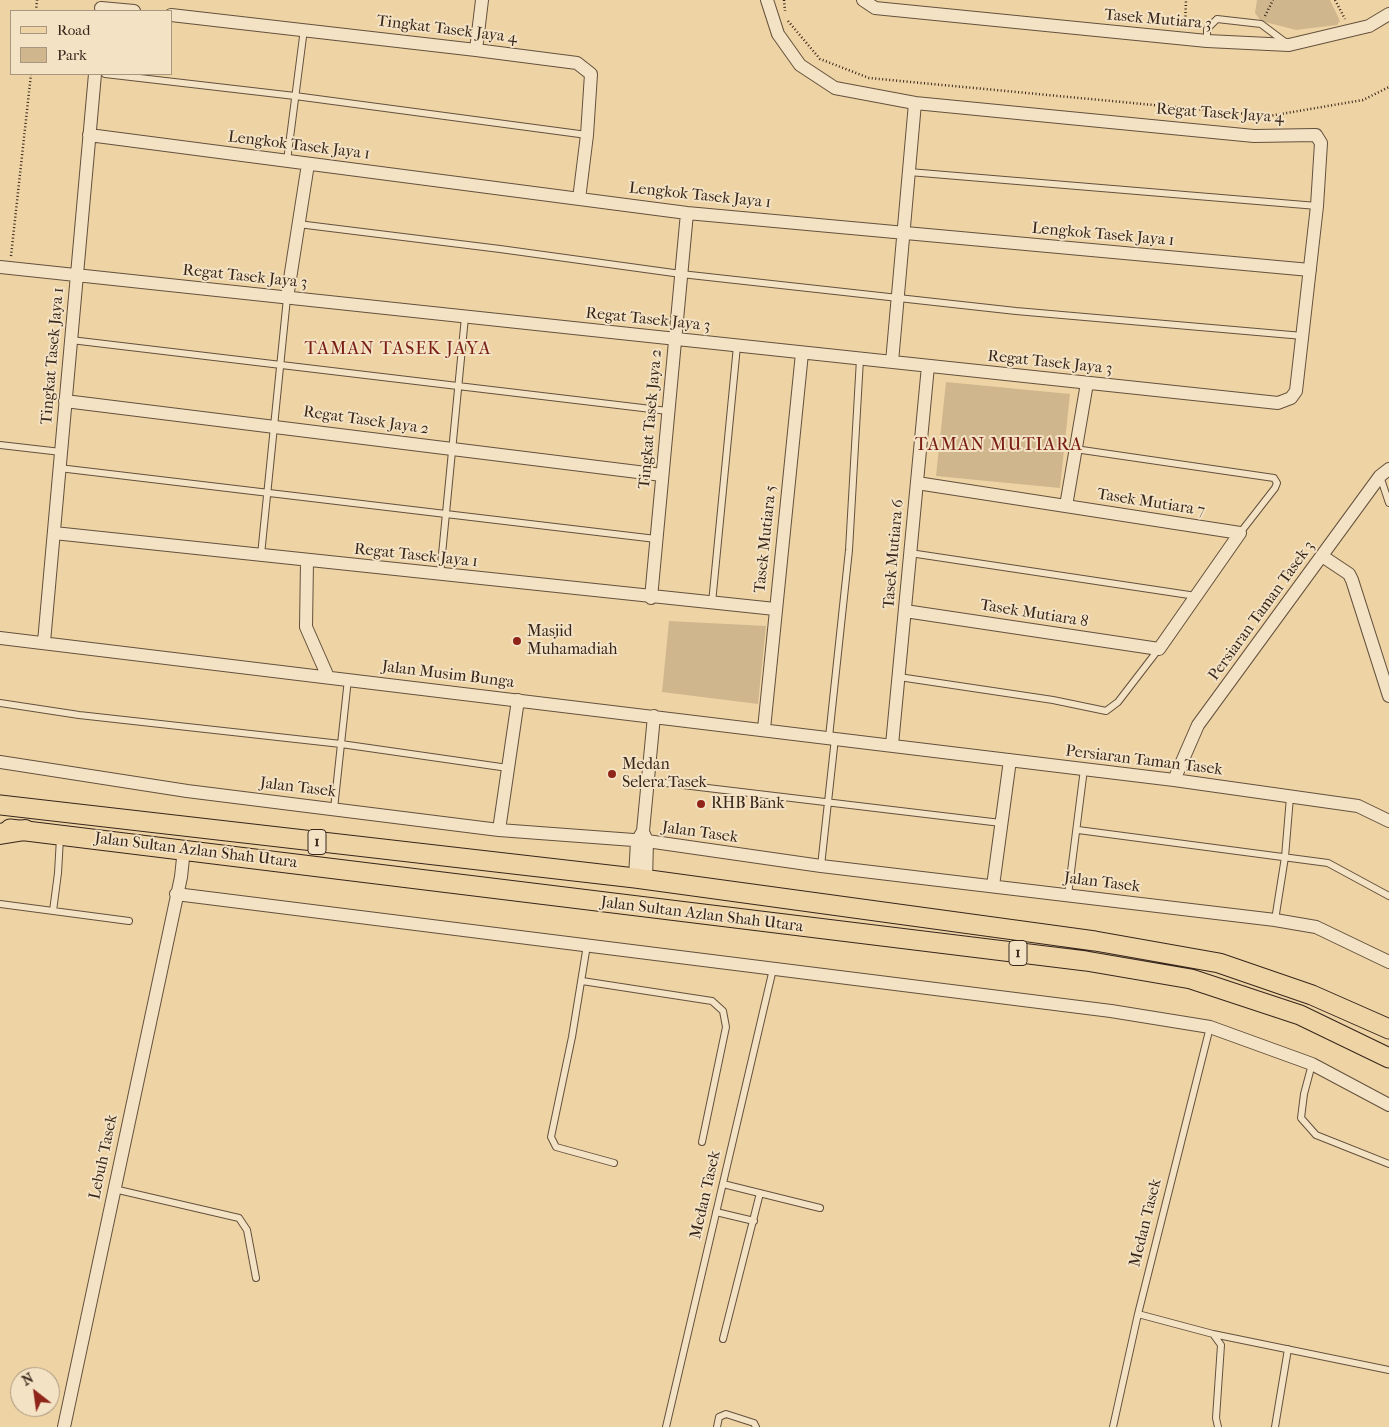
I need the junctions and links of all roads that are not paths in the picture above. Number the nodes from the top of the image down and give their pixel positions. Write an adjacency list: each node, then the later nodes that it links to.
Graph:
1 (482, 0): 11 (street)
2 (767, 0): 15 (street)
3 (863, 0): 9 (street, Tasek Mutiara 3)
4 (100, 6): 5 (street)
5 (127, 10)
6 (1389, 14): 10 (street, Tasek Mutiara 3)
7 (172, 15): 8 (street, Tingkat Tasek Jaya 4)
8 (304, 29): 11 (street, Tingkat Tasek Jaya 4); 14 (lane)
9 (1207, 41): 10 (street, Tasek Mutiara 3); 10 (lane)
10 (1289, 45)
11 (476, 50): 16 (street, Tingkat Tasek Jaya 4)
12 (95, 75): 17 (street, Tingkat Tasek Jaya 1)
13 (114, 75): 14 (lane)
14 (295, 96): 16 (lane); 18 (lane)
15 (915, 104): 20 (street); 22 (street, Regat Tasek Jaya 4)
16 (587, 134): 21 (street, Tingkat Tasek Jaya 4)
17 (89, 135): 18 (street, Lengkok Tasek Jaya 1); 29 (street, Tingkat Tasek Jaya 1)
18 (287, 161): 19 (street, Lengkok Tasek Jaya 1)
19 (308, 164): 21 (street, Lengkok Tasek Jaya 1); 24 (street)
20 (909, 172): 22 (lane); 25 (street)
21 (579, 199): 23 (street, Lengkok Tasek Jaya 1)
22 (1318, 206): 27 (street, Regat Tasek Jaya 4)
23 (687, 213): 25 (street, Lengkok Tasek Jaya 1); 28 (street, Tingkat Tasek Jaya 2)
24 (298, 224): 28 (lane); 30 (street)
25 (904, 233): 27 (street, Lengkok Tasek Jaya 1); 31 (street)
26 (5, 268): 29 (street, Regat Tasek Jaya 3)
27 (1310, 270): 33 (street, Regat Tasek Jaya 4)
28 (681, 274): 31 (lane); 34 (street, Tingkat Tasek Jaya 2)
29 (77, 275): 30 (street, Regat Tasek Jaya 3); 35 (street, Tingkat Tasek Jaya 1)
30 (287, 298): 32 (street, Regat Tasek Jaya 3); 40 (lane)
31 (898, 298): 33 (lane); 39 (street)
32 (465, 317): 34 (street, Regat Tasek Jaya 3); 43 (lane)
33 (1304, 336): 44 (street, Regat Tasek Jaya 4)
34 (675, 339): 36 (street, Regat Tasek Jaya 3); 46 (street, Tingkat Tasek Jaya 2)
35 (71, 340): 40 (lane); 45 (street, Tingkat Tasek Jaya 1)
36 (737, 346): 37 (street, Regat Tasek Jaya 3); 70 (lane)
37 (802, 353): 38 (street, Regat Tasek Jaya 3); 71 (street, Tasek Mutiara 5)
38 (860, 359): 39 (street, Regat Tasek Jaya 3); 84 (lane)
39 (892, 362): 41 (street, Regat Tasek Jaya 3)
40 (280, 366): 43 (lane); 47 (lane)
41 (928, 366): 42 (street, Regat Tasek Jaya 3); 55 (street, Tasek Mutiara 6)
42 (1087, 383): 44 (street, Regat Tasek Jaya 3); 49 (street)
43 (459, 384): 46 (lane); 50 (lane)
44 (1291, 398)
45 (65, 401): 47 (street, Regat Tasek Jaya 2); 51 (street, Tingkat Tasek Jaya 1)
46 (668, 411): 54 (street, Tingkat Tasek Jaya 2)
47 (274, 425): 50 (street, Regat Tasek Jaya 2); 56 (lane)
48 (0, 446): 51 (lane)
49 (1075, 449): 58 (street); 61 (lane)
50 (453, 450): 54 (street, Regat Tasek Jaya 2); 59 (lane)
51 (61, 452): 52 (street, Tingkat Tasek Jaya 1)
52 (59, 468): 56 (lane); 60 (street, Tingkat Tasek Jaya 1)
53 (1385, 473): 57 (lane); 65 (street, Persiaran Taman Tasek 3)
54 (662, 475): 62 (street, Tingkat Tasek Jaya 2)
55 (917, 483): 58 (street, Tasek Mutiara 7); 63 (street, Tasek Mutiara 6)
56 (267, 491): 59 (lane); 64 (lane)
57 (1389, 503)
58 (1066, 506): 61 (street, Tasek Mutiara 7)
59 (446, 514): 62 (lane); 67 (lane)
60 (54, 533): 64 (street, Regat Tasek Jaya 1); 74 (street, Tingkat Tasek Jaya 1)
61 (1240, 534): 68 (street)
62 (656, 539): 69 (street, Tingkat Tasek Jaya 2)
63 (910, 553): 68 (lane); 72 (street, Tasek Mutiara 6)
64 (260, 555): 66 (street, Regat Tasek Jaya 1)
65 (1322, 556): 79 (street); 91 (street, Persiaran Taman Tasek 3)
66 (307, 561): 67 (street, Regat Tasek Jaya 1); 76 (street)
67 (440, 575): 69 (street, Regat Tasek Jaya 1)
68 (1196, 596): 75 (street)
69 (651, 598): 70 (street, Regat Tasek Jaya 1)
70 (712, 603): 71 (street, Regat Tasek Jaya 1)
71 (775, 609): 83 (street, Tasek Mutiara 5)
72 (905, 611): 75 (street, Tasek Mutiara 8); 77 (street, Tasek Mutiara 6)
73 (0, 638): 74 (street, Jalan Musim Bunga)
74 (44, 642): 76 (street, Jalan Musim Bunga)
75 (1159, 649): 77 (lane)
76 (328, 677): 78 (street, Jalan Musim Bunga)
77 (898, 678): 86 (street, Tasek Mutiara 6)
78 (348, 679): 80 (street, Jalan Musim Bunga); 85 (lane)
79 (1389, 696)
80 (518, 700): 82 (street, Jalan Musim Bunga); 89 (street)
81 (0, 703): 85 (lane)
82 (654, 716): 83 (street, Jalan Musim Bunga); 92 (street)
83 (764, 730): 84 (street, Jalan Musim Bunga)
84 (832, 738): 86 (street, Jalan Musim Bunga); 94 (lane)
85 (341, 744): 89 (lane); 96 (lane)
86 (892, 745): 87 (street, Persiaran Taman Tasek)
87 (1010, 760): 90 (street, Persiaran Taman Tasek); 98 (street)
88 (0, 762): 96 (street, Jalan Tasek)
89 (508, 768): 101 (street)
90 (1084, 769): 91 (street, Persiaran Taman Tasek); 102 (lane)
91 (1174, 780): 93 (street, Persiaran Taman Tasek)
92 (648, 781): 94 (lane); 105 (street)
93 (1290, 797): 97 (street, Persiaran Taman Tasek); 107 (lane)
94 (828, 803): 98 (lane); 108 (lane)
95 (0, 805): 109 (main road, Jalan Sultan Azlan Shah Utara / 1)
96 (334, 809): 101 (street, Jalan Tasek)
97 (1389, 821)
98 (1001, 823): 110 (street)
99 (0, 827): 100 (main road, Jalan Sultan Azlan Shah Utara / 1)
100 (25, 830): 103 (highway); 104 (main road, Jalan Sultan Azlan Shah Utara / 1)
101 (499, 830): 105 (street, Jalan Tasek)
102 (1078, 830): 107 (lane); 112 (lane)
103 (0, 834)
104 (60, 834): 106 (main road, Jalan Sultan Azlan Shah Utara / 1); 116 (lane)
105 (642, 838): 108 (street, Jalan Tasek); 109 (street)
106 (184, 850): 111 (street, Lebuh Tasek); 114 (main road, Jalan Sultan Azlan Shah Utara / 1)
107 (1285, 858): 113 (lane); 118 (lane)
108 (820, 866): 110 (street, Jalan Tasek)
109 (640, 882): 114 (main road); 117 (main road); 125 (main road, Jalan Sultan Azlan Shah Utara / 1)
110 (993, 886): 112 (street, Jalan Tasek)
111 (176, 894): 120 (street); 133 (street, Lebuh Tasek)
112 (1068, 895): 118 (street, Jalan Tasek)
113 (1389, 896)
114 (594, 902): 117 (main road, Jalan Sultan Azlan Shah Utara / 1)
115 (0, 904): 116 (lane)
116 (53, 911): 119 (lane)
117 (707, 916): 126 (main road, Jalan Sultan Azlan Shah Utara / 1)
118 (1275, 920): 121 (street, Jalan Tasek)
119 (129, 921)
120 (587, 944): 122 (street); 123 (lane)
121 (1389, 962)
122 (773, 968): 124 (street); 132 (lane, Medan Tasek)
123 (582, 981): 129 (lane); 130 (lane)
124 (1210, 1027): 127 (street); 139 (lane, Medan Tasek)
125 (1389, 1029)
126 (1389, 1058)
127 (1312, 1064): 128 (street); 131 (lane)
128 (1389, 1105)
129 (702, 1142)
130 (614, 1163)
131 (1389, 1164)
132 (723, 1184): 134 (lane); 136 (lane, Medan Tasek)
133 (114, 1189): 138 (lane); 144 (street, Lebuh Tasek)
134 (760, 1194): 135 (lane); 137 (lane)
135 (820, 1208)
136 (716, 1212): 137 (lane); 145 (lane, Medan Tasek)
137 (754, 1221): 141 (lane)
138 (256, 1278)
139 (1138, 1314): 140 (lane); 148 (lane, Medan Tasek)
140 (1212, 1334): 142 (lane); 149 (lane)
141 (723, 1339)
142 (1288, 1349): 143 (lane); 150 (lane)
143 (1389, 1370)
144 (64, 1427)
145 (666, 1427)
146 (717, 1427): 147 (lane)
147 (756, 1427)
148 (1113, 1427)
149 (1218, 1427)
150 (1275, 1427)

